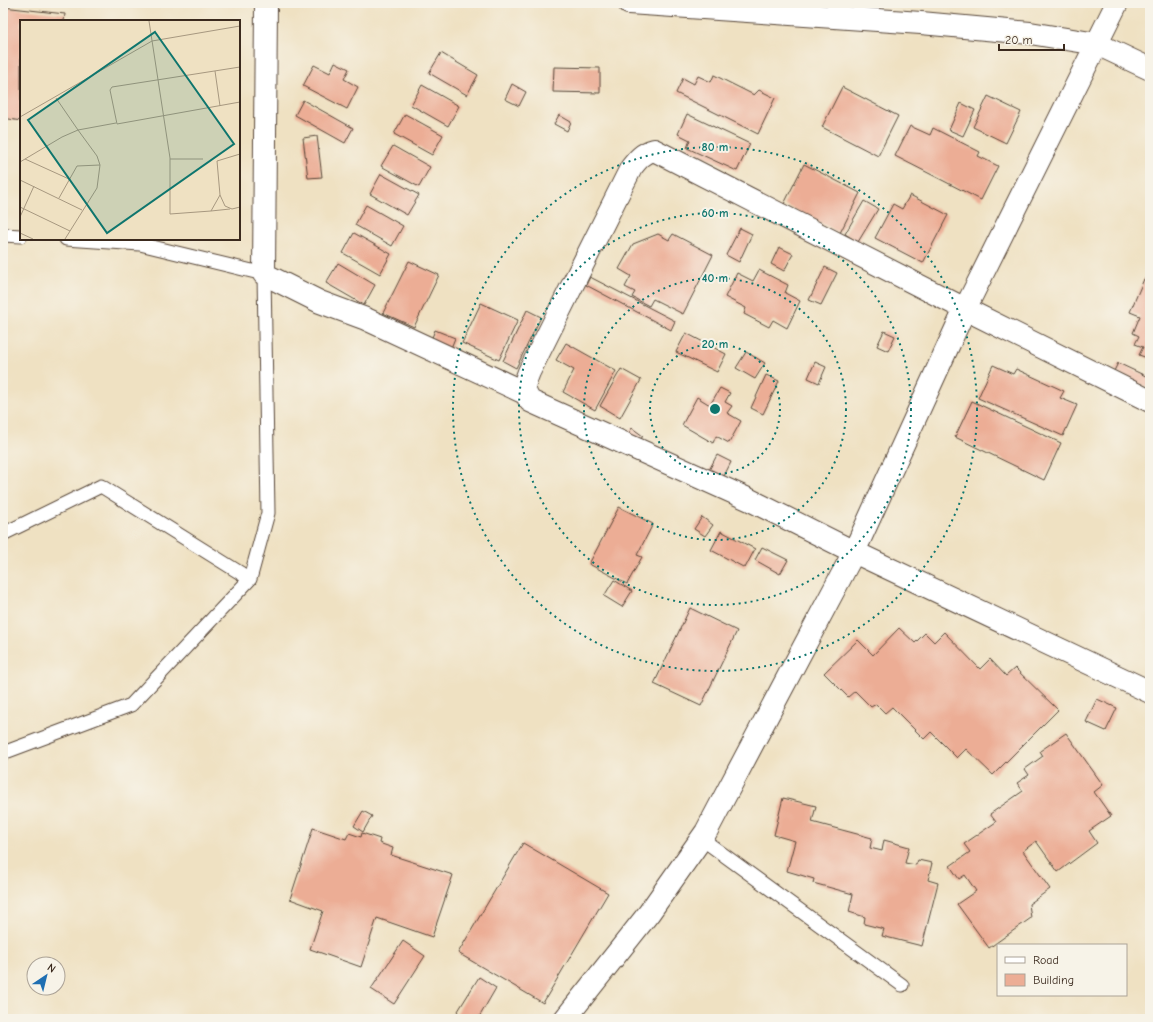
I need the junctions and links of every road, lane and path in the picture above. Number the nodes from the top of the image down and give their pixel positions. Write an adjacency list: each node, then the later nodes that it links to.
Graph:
1 (266, 3): 9 (street)
2 (629, 3): 4 (street)
3 (1117, 3): 4 (street)
4 (1097, 44): 5 (street); 10 (street)
5 (1150, 69)
6 (3, 235): 7 (lane)
7 (20, 236)
8 (81, 240): 9 (lane)
9 (264, 274): 11 (street); 15 (lane)
10 (965, 310): 11 (street); 12 (street); 14 (street)
11 (525, 393): 14 (street)
12 (1150, 401)
13 (3, 534): 15 (lane)
14 (854, 552): 16 (street); 18 (street)
15 (250, 580): 17 (lane)
16 (1150, 692)
17 (3, 753)
18 (702, 838): 19 (lane); 20 (street)
19 (902, 985)
20 (565, 1019)

